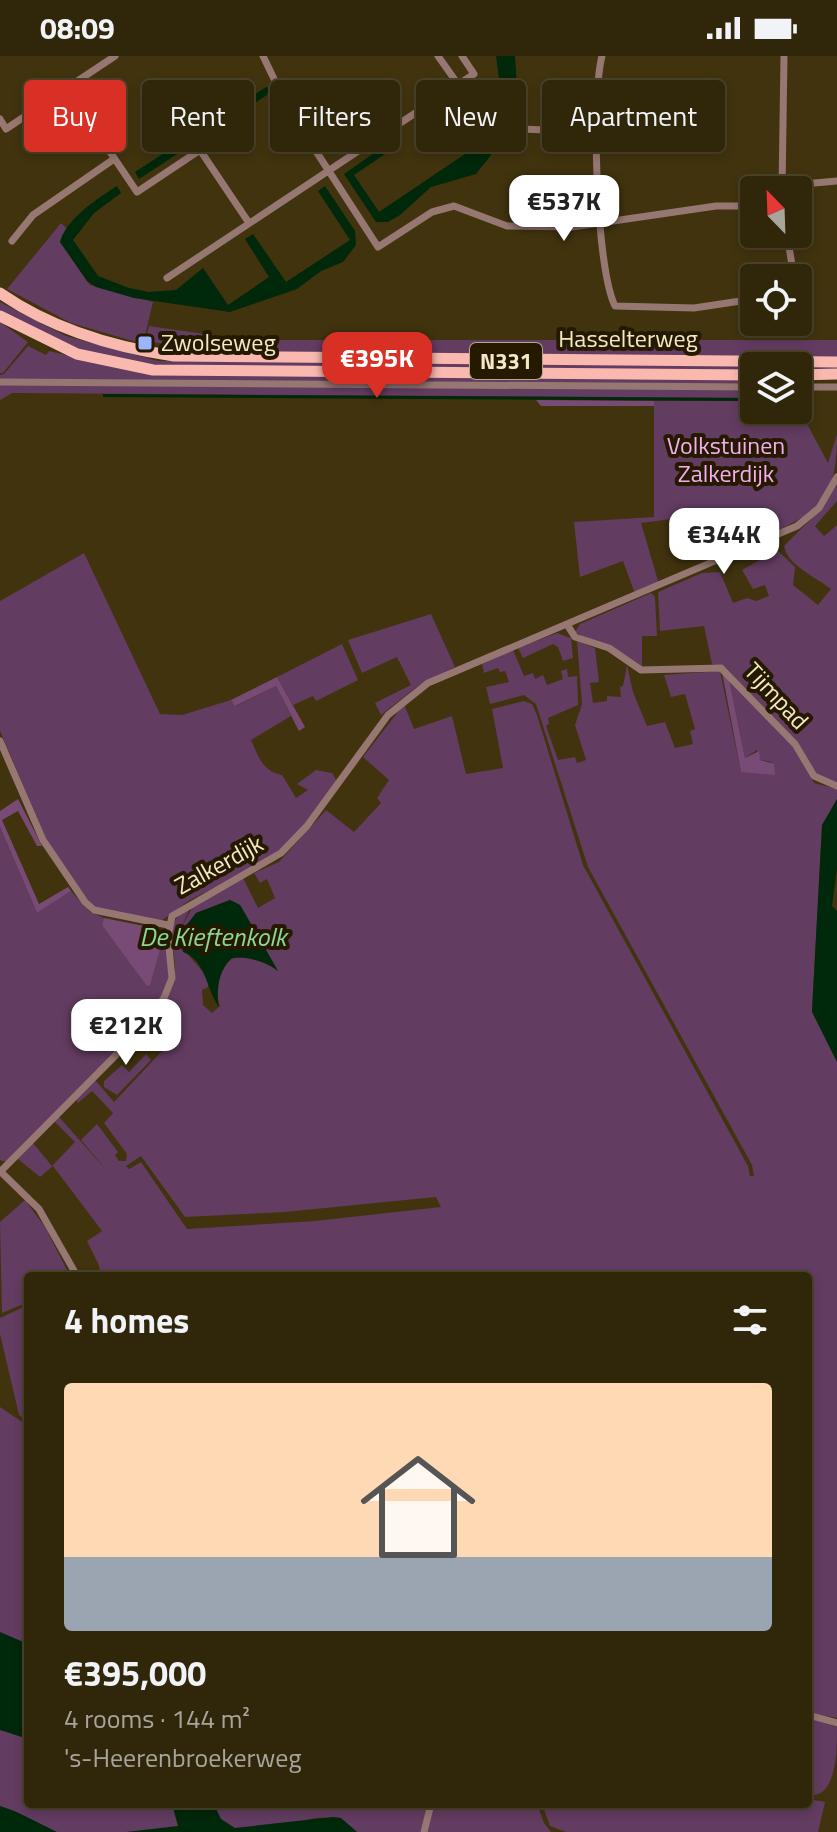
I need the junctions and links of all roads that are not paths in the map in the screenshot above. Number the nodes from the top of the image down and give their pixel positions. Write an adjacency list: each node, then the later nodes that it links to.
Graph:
1 (115, 56): 7 (street)
2 (263, 56): 17 (street)
3 (438, 56): 8 (street)
4 (462, 56): 9 (street)
5 (602, 56): 10 (street)
6 (784, 56): 18 (street)
7 (79, 80)
8 (454, 80)
9 (465, 80)
10 (601, 80)
11 (416, 112): 17 (street)
12 (24, 117): 13 (street)
13 (0, 119)
14 (109, 152): 16 (street)
15 (598, 152): 23 (street)
16 (114, 159): 22 (street); 24 (street)
17 (329, 170): 22 (street); 23 (street)
18 (782, 176)
19 (837, 181): 20 (street)
20 (812, 184)
21 (740, 206): 23 (street)
22 (249, 223): 25 (street)
23 (600, 224): 27 (street)
24 (12, 241)
25 (167, 278)
26 (0, 293): 29 (main road, Hasselterweg / N331)
27 (740, 301)
28 (0, 316): 31 (main road, Hasselterweg / N331)
29 (837, 362)
30 (837, 374): 32 (main road)
31 (740, 375)
32 (812, 375)
33 (0, 382): 34 (street)
34 (740, 387)
35 (812, 387): 36 (street)
36 (837, 387)
37 (837, 477): 38 (street, Zalkerdijk)
38 (568, 626): 40 (street, Tijmpad); 41 (street, Zalkerdijk)
39 (0, 741): 41 (street)
40 (837, 786)
41 (168, 925): 42 (street, Zalkerdijk)
42 (0, 1172): 43 (street)
43 (75, 1272)
44 (812, 1716): 45 (street)
45 (837, 1723)
46 (430, 1808): 47 (street)
47 (424, 1832)

